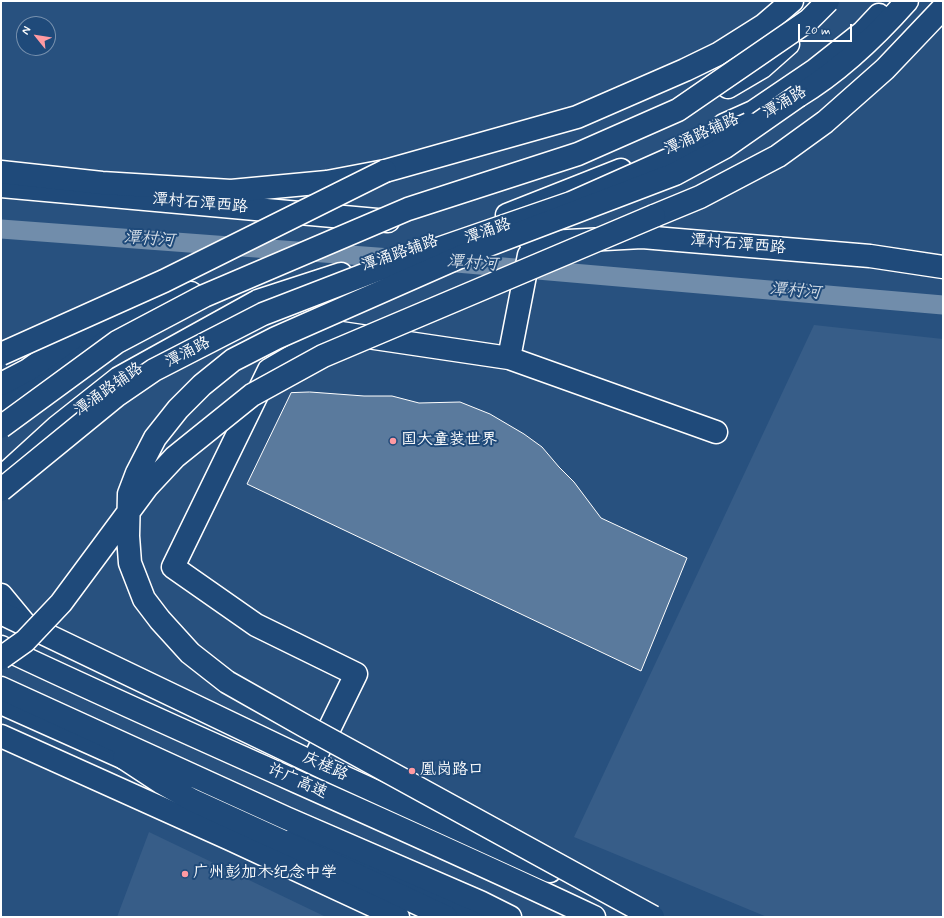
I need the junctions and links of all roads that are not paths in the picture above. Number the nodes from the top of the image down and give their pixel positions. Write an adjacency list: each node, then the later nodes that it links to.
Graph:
1 (792, 1): 8 (main road)
2 (828, 1): 20 (main road, bridge)
3 (840, 1): 12 (main road, 潭涌路辅路)
4 (892, 1): 11 (main road, 潭涌路辅路)
5 (907, 1): 7 (main road, 潭涌路)
6 (943, 8): 27 (main road, bridge)
7 (798, 96): 22 (main road, 潭涌路, bridge); 41 (main road, bridge)
8 (385, 171): 9 (main road, bridge); 15 (main road, bridge)
9 (1, 172)
10 (1, 186): 12 (main road, 潭村石潭西路)
11 (521, 209): 13 (main road); 22 (main road, 潭涌路辅路)
12 (400, 222): 19 (main road, 潭涌路辅路)
13 (531, 244): 14 (main road, 潭村石潭西路); 17 (main road)
14 (943, 267)
15 (135, 294): 16 (main road, bridge); 18 (main road, bridge)
16 (1, 354)
17 (509, 358): 21 (main road); 34 (main road)
18 (1, 384)
19 (1, 400)
20 (1, 428)
21 (716, 432)
22 (2, 483)
23 (1, 595): 25 (main road)
24 (1, 613): 25 (main road, 庆槎路)
25 (25, 624): 34 (main road, 庆槎路)
26 (1, 647): 40 (main road, 许广高速)
27 (1, 658)
28 (1, 688): 35 (main road)
29 (1, 695): 35 (main road)
30 (1, 703): 31 (main road)
31 (39, 720): 32 (main road); 33 (main road)
32 (1, 734): 36 (main road)
33 (124, 758): 37 (main road); 38 (main road)
34 (313, 762): 41 (main road, 庆槎路)
35 (170, 765): 39 (main road)
36 (398, 917)
37 (446, 917)
38 (477, 917)
39 (510, 917)
40 (594, 917)
41 (652, 917)

